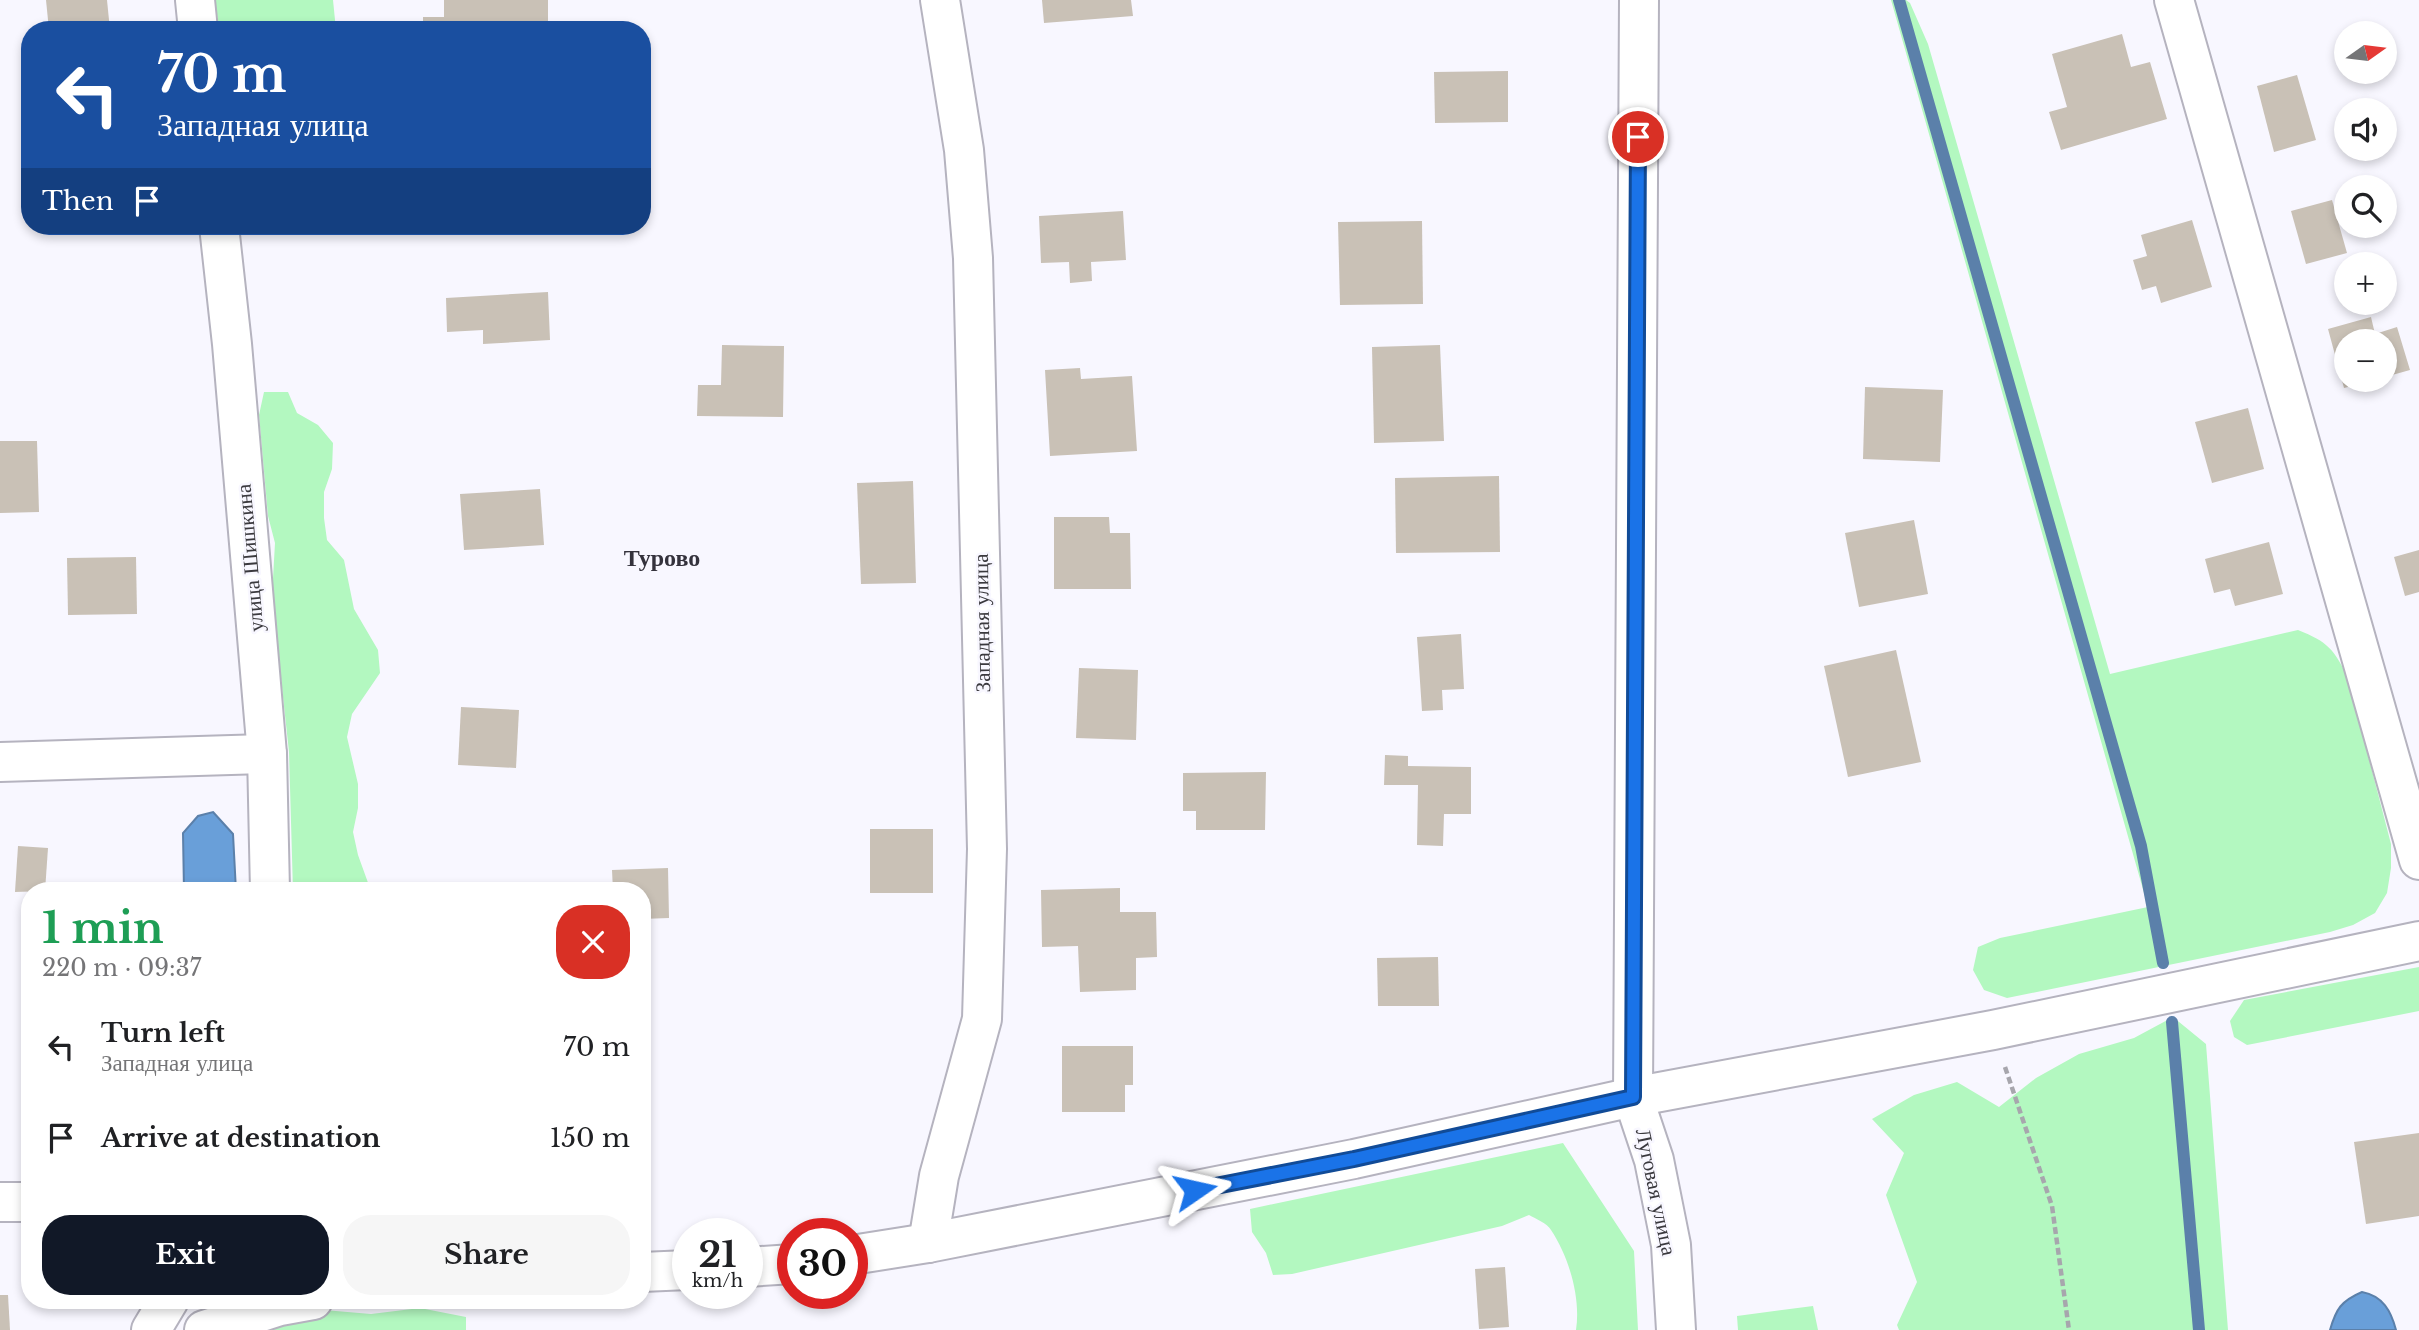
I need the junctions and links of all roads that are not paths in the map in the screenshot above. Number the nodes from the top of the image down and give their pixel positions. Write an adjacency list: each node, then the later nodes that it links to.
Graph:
1 (195, 0): 5 (street)
2 (940, 0): 15 (street, Западная улица)
3 (1639, 0): 12 (street)
4 (2174, 0): 9 (street)
5 (197, 21)
6 (220, 235): 7 (street, улица Шишкина)
7 (267, 754): 8 (street); 10 (street, улица Шишкина)
8 (0, 762)
9 (2419, 860)
10 (271, 882)
11 (2419, 941): 12 (street)
12 (1633, 1097): 15 (street); 23 (street, Луговая улица)
13 (0, 1202): 14 (street)
14 (21, 1202)
15 (929, 1243): 16 (street)
16 (868, 1253)
17 (672, 1271): 18 (street)
18 (651, 1272)
19 (164, 1309): 21 (street)
20 (270, 1309): 22 (street)
21 (151, 1330)
22 (204, 1330)
23 (1676, 1330)

